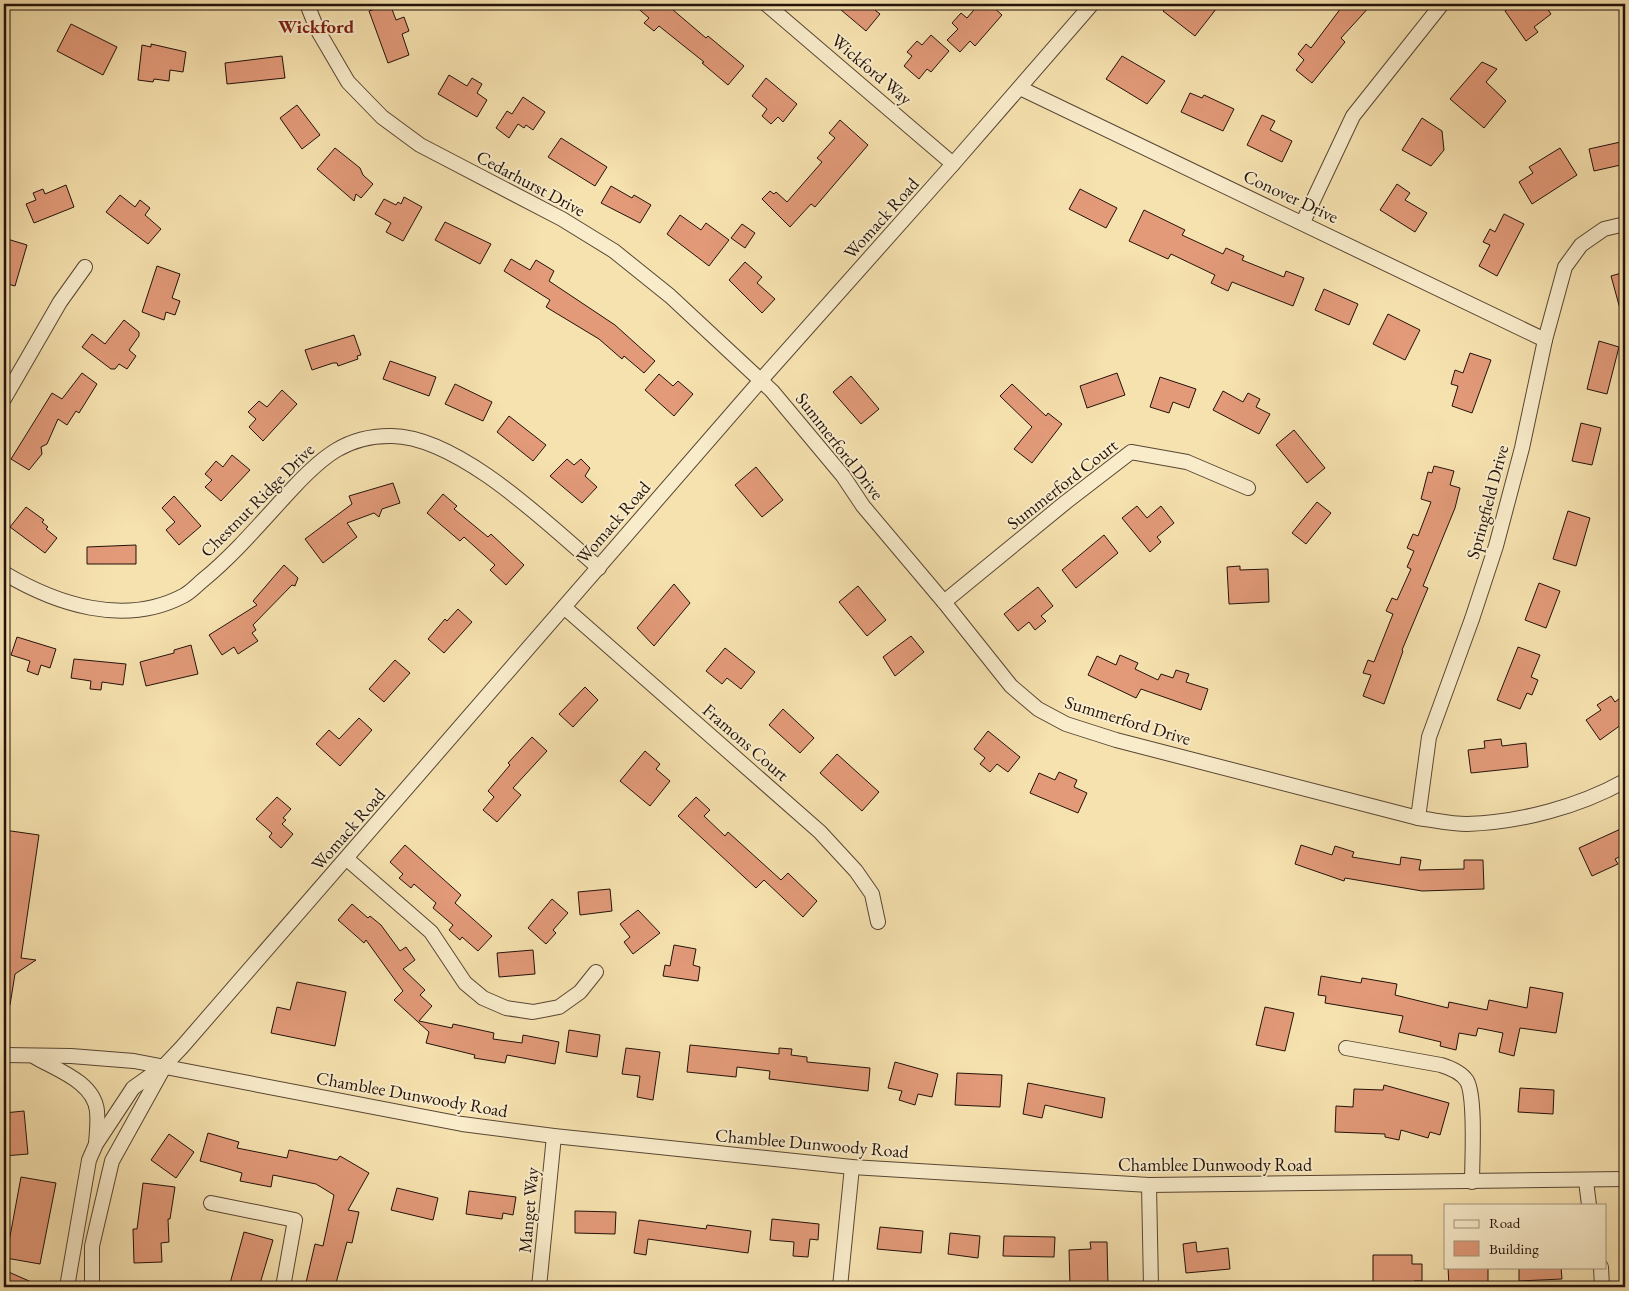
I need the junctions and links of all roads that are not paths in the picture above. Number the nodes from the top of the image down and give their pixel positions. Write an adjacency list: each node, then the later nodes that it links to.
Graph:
1 (306, 4): 11 (street, Cedarhurst Drive)
2 (766, 4): 6 (street, Wickford Way)
3 (1092, 4): 5 (street, Womack Road)
4 (1442, 4): 7 (street)
5 (1020, 88): 6 (street, Womack Road); 7 (street, Conover Drive)
6 (953, 164): 11 (street, Womack Road)
7 (1303, 222): 10 (street, Conover Drive)
8 (1625, 224): 10 (street, Springfield Drive)
9 (85, 267): 12 (street)
10 (1545, 340): 19 (street, Springfield Drive)
11 (761, 380): 14 (street, Womack Road); 16 (street, Summerford Drive)
12 (4, 399)
13 (1248, 488): 16 (street, Summerford Court)
14 (599, 568): 15 (street, Chestnut Ridge Drive); 17 (street, Womack Road)
15 (4, 572)
16 (944, 602): 19 (street, Summerford Drive)
17 (564, 608): 20 (street, Womack Road); 21 (street, Framons Court)
18 (1625, 782): 19 (street, Summerford Drive)
19 (1418, 818)
20 (347, 859): 22 (street); 26 (street, Womack Road)
21 (878, 922)
22 (596, 972)
23 (1346, 1048): 32 (street)
24 (4, 1054): 25 (street, Chamblee Dunwoody Road)
25 (34, 1056): 26 (street, Chamblee Dunwoody Road); 28 (street)
26 (164, 1066): 27 (street, Chamblee Dunwoody Road); 28 (street); 38 (street)
27 (554, 1136): 29 (street, Chamblee Dunwoody Road); 40 (street, Manget Way)
28 (96, 1144): 37 (street)
29 (852, 1167): 33 (street, Chamblee Dunwoody Road); 41 (street)
30 (1625, 1179): 31 (street, Chamblee Dunwoody Road)
31 (1586, 1181): 32 (street, Chamblee Dunwoody Road); 35 (street)
32 (1472, 1182): 33 (street, Chamblee Dunwoody Road)
33 (1149, 1185): 42 (street)
34 (211, 1203): 39 (street)
35 (1588, 1204)
36 (1601, 1268): 43 (street)
37 (67, 1287)
38 (92, 1287)
39 (282, 1287)
40 (539, 1287)
41 (840, 1287)
42 (1151, 1287)
43 (1602, 1287)

